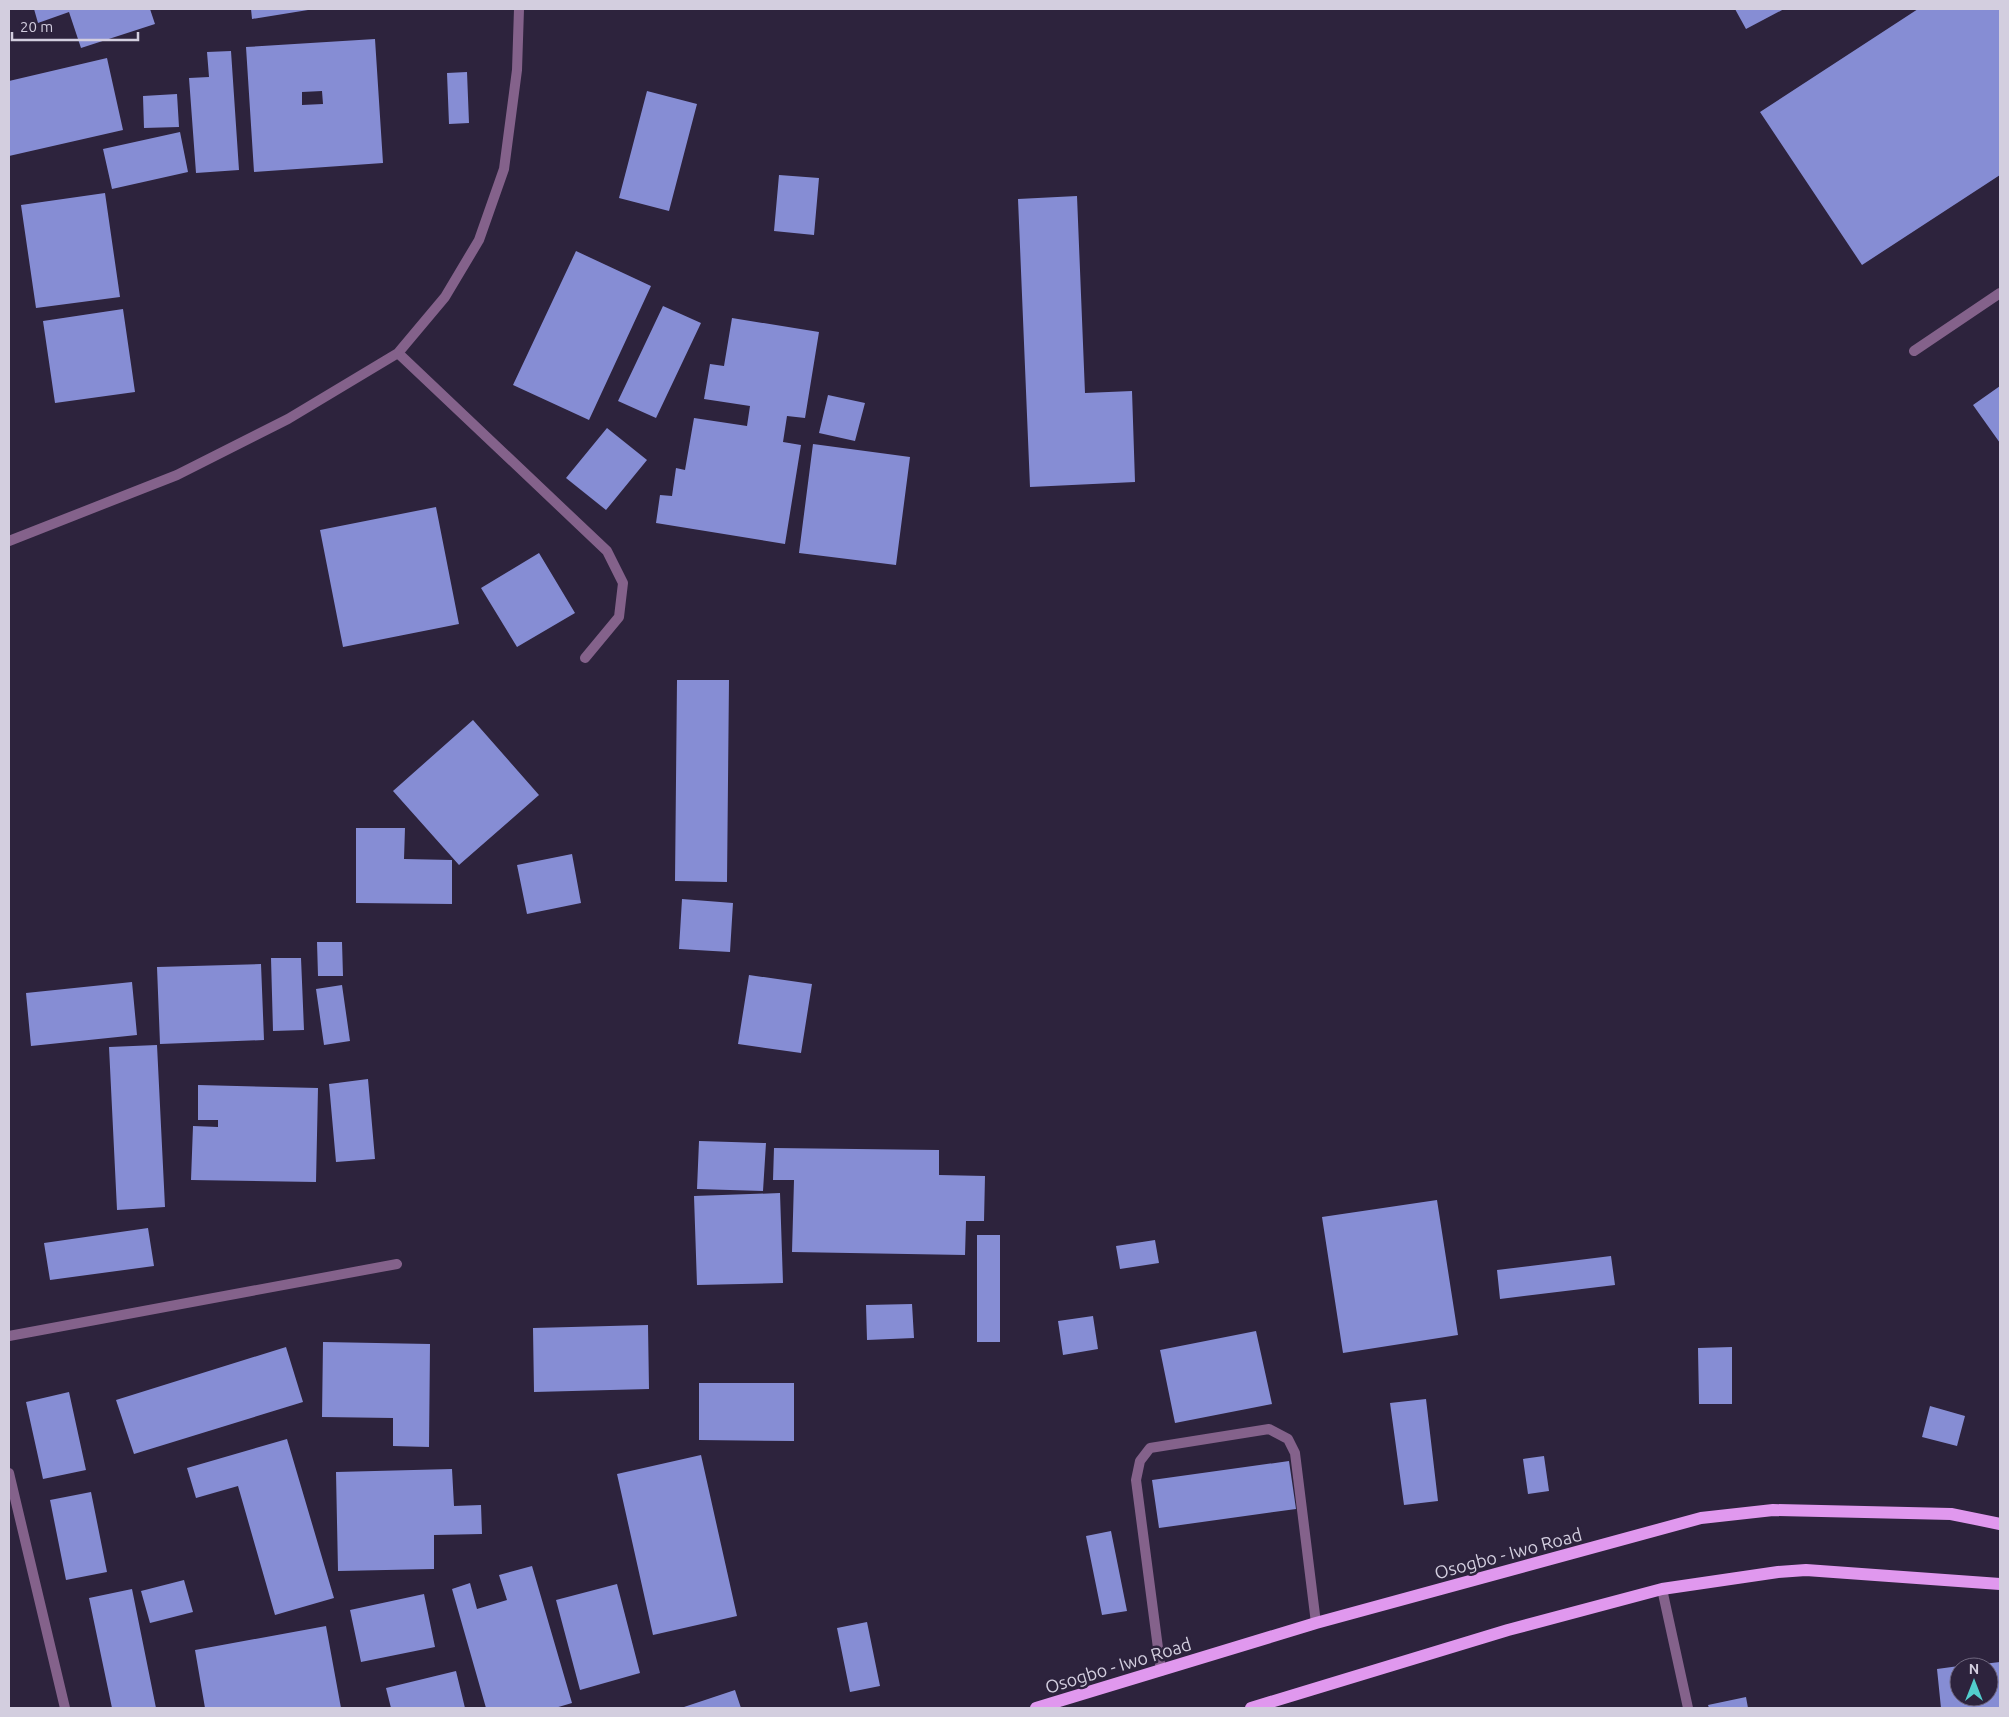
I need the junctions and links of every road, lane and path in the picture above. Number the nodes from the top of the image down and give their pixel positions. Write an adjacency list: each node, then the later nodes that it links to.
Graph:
1 (520, 9): 4 (street)
2 (2000, 293): 3 (street)
3 (1914, 351)
4 (398, 353): 5 (street); 6 (street)
5 (9, 541)
6 (586, 658)
7 (397, 1264): 8 (street)
8 (9, 1336)
9 (9, 1473): 10 (street)
10 (13, 1512): 16 (street)
11 (2000, 1524): 14 (main road, Osogbo - Iwo Road)
12 (2000, 1584): 13 (main road)
13 (1662, 1589): 18 (main road); 19 (street)
14 (1316, 1624): 15 (main road, Osogbo - Iwo Road); 15 (street)
15 (1161, 1671): 17 (main road, Osogbo - Iwo Road)
16 (65, 1708)
17 (1036, 1708)
18 (1251, 1708)
19 (1688, 1708)

